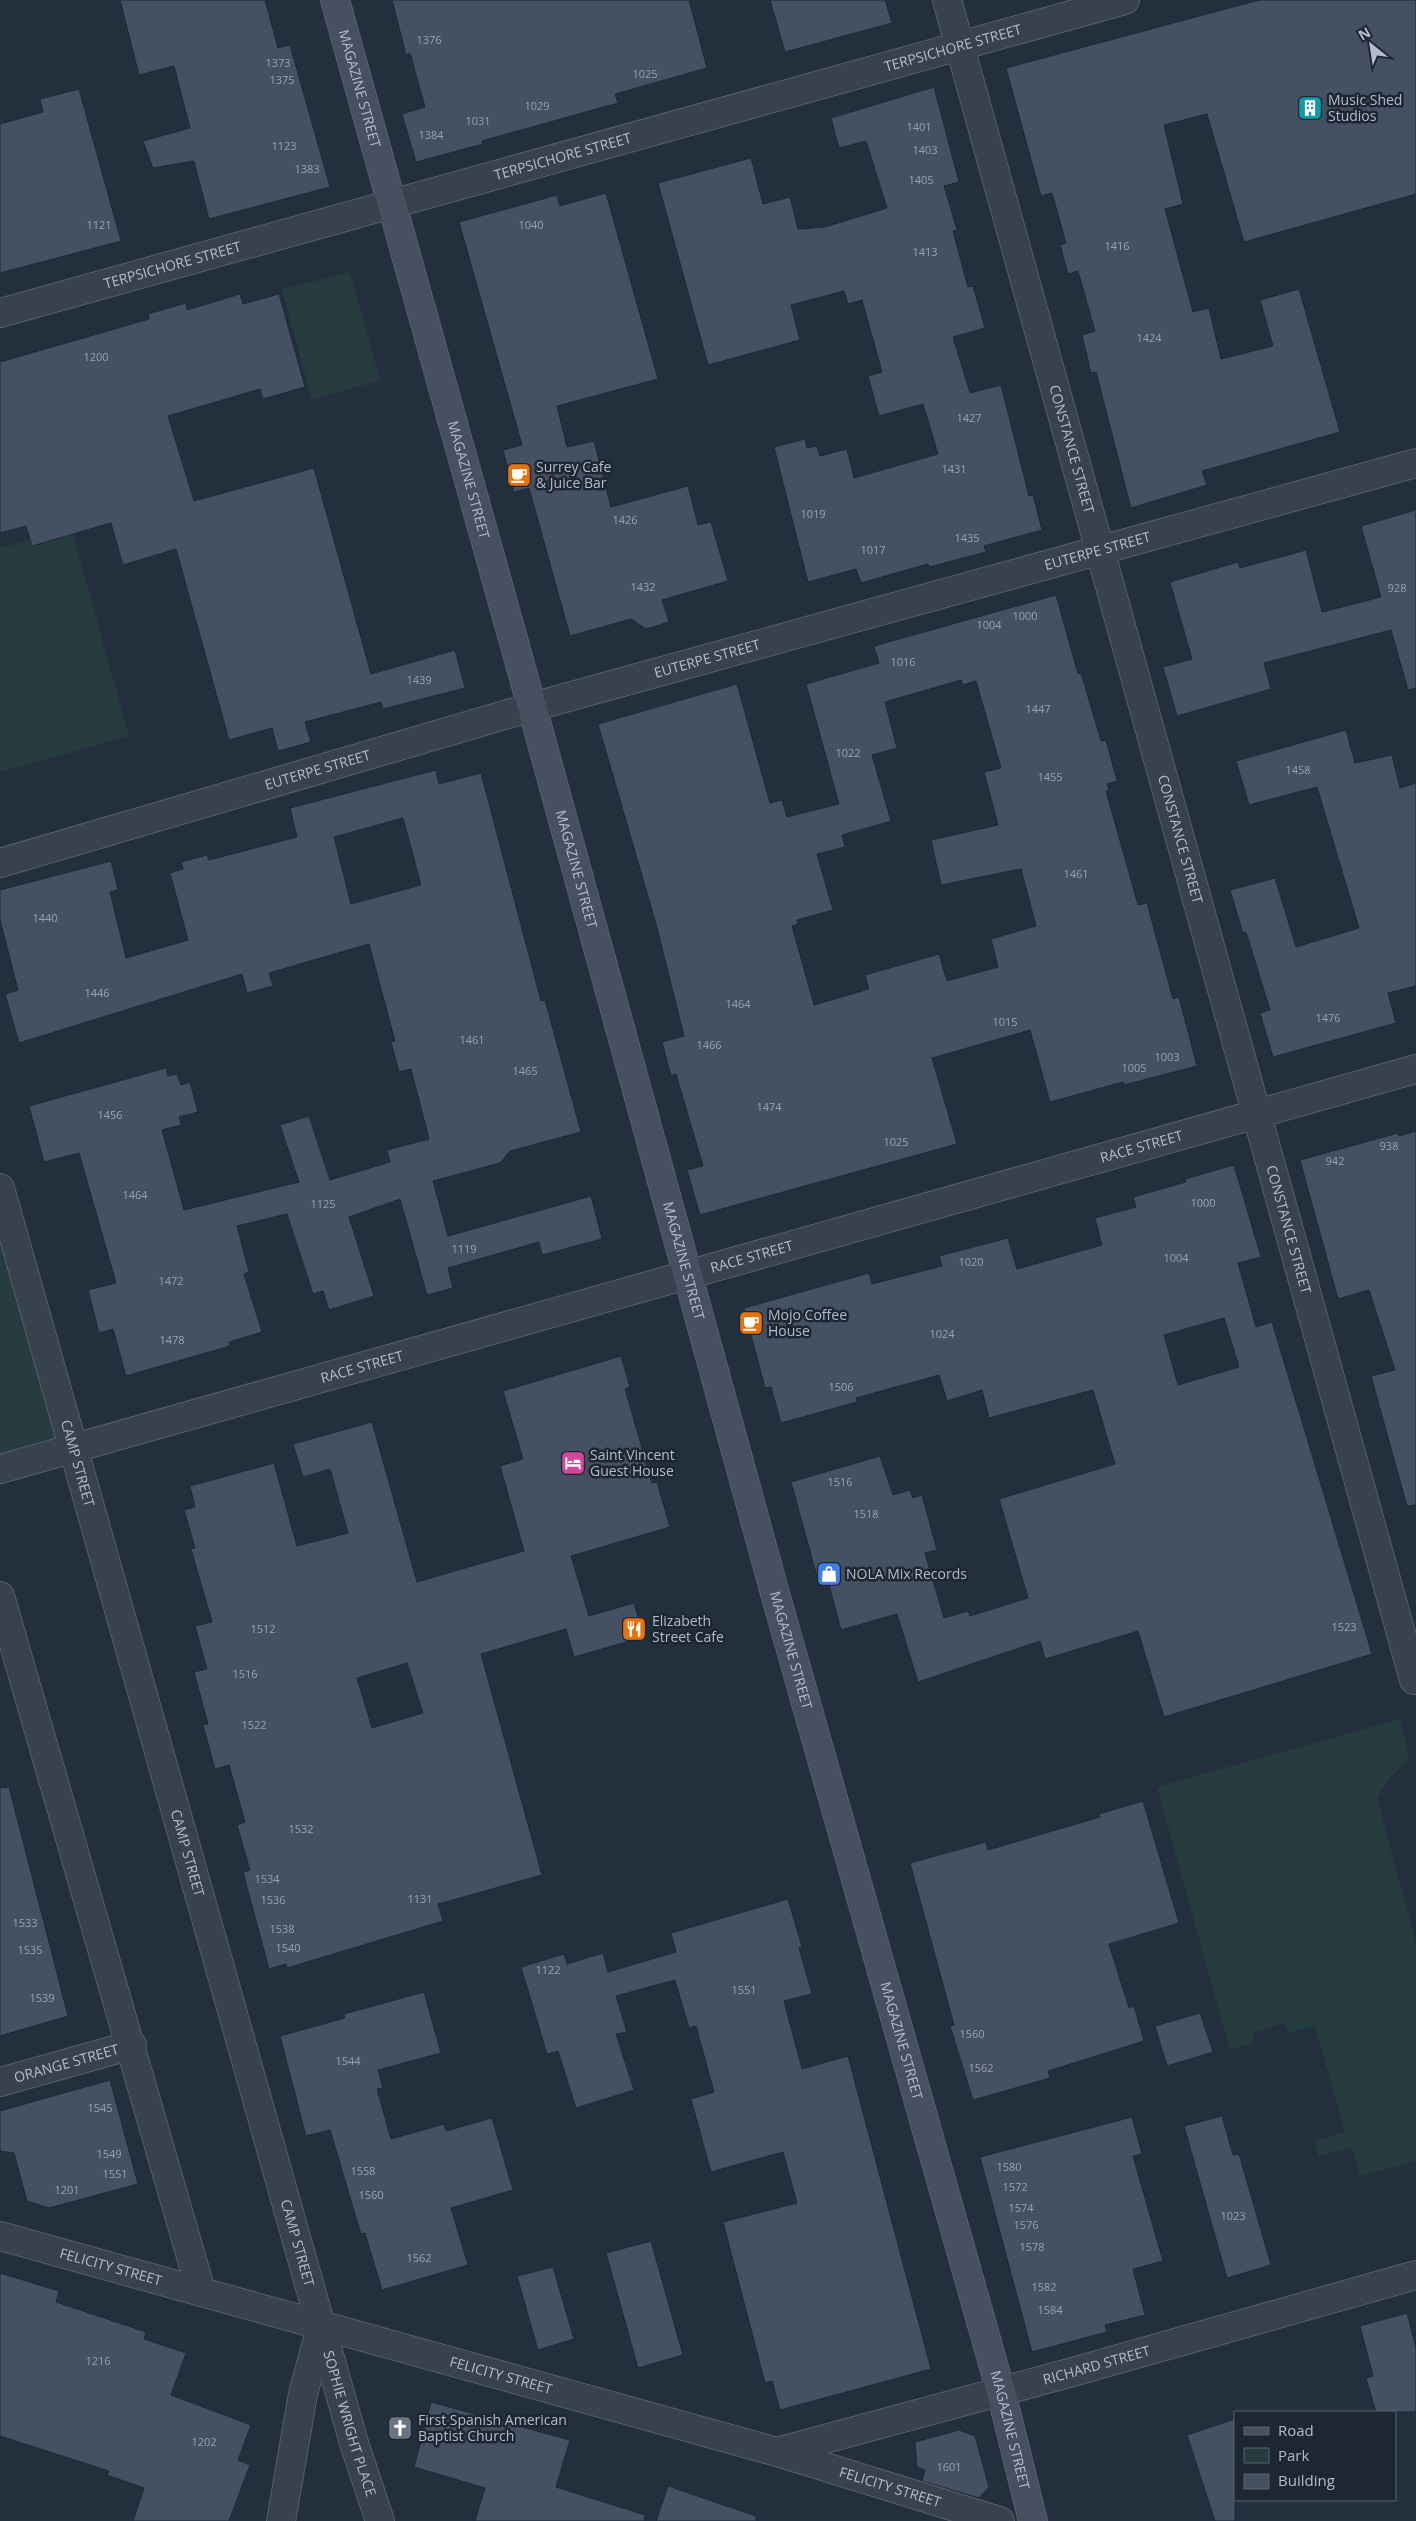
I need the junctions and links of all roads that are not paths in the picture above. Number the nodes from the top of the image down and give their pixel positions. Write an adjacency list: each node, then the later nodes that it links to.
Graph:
1 (335, 0): 5 (street, MAGAZINE STREET)
2 (947, 0): 4 (street, CONSTANCE STREET)
3 (1125, 0): 4 (street, TERPSICHORE STREET)
4 (960, 46): 5 (street, TERPSICHORE STREET); 8 (street, CONSTANCE STREET)
5 (392, 205): 6 (street, TERPSICHORE STREET); 9 (street, MAGAZINE STREET)
6 (0, 313)
7 (1416, 463): 8 (street, EUTERPE STREET)
8 (1100, 550): 9 (street, EUTERPE STREET); 12 (street, CONSTANCE STREET)
9 (532, 707): 10 (street, EUTERPE STREET); 14 (street, MAGAZINE STREET)
10 (0, 863)
11 (1416, 1069): 12 (street, RACE STREET)
12 (1257, 1113): 14 (street, RACE STREET); 18 (street, CONSTANCE STREET)
13 (0, 1188): 15 (street, CAMP STREET)
14 (688, 1273): 15 (street, RACE STREET); 25 (street, MAGAZINE STREET)
15 (74, 1449): 16 (street, RACE STREET); 24 (street, CAMP STREET)
16 (0, 1468)
17 (0, 1596): 19 (street)
18 (1414, 1680)
19 (132, 2045): 20 (street, ORANGE STREET); 23 (street)
20 (0, 2082)
21 (0, 2236): 23 (street, FELICITY STREET)
22 (1416, 2275): 25 (street, RICHARD STREET)
23 (201, 2290): 24 (street, FELICITY STREET)
24 (322, 2324): 26 (street, FELICITY STREET); 27 (street); 28 (street, SOPHIE WRIGHT PLACE)
25 (1001, 2392): 26 (street, RICHARD STREET); 30 (street, MAGAZINE STREET)
26 (778, 2452): 29 (street, FELICITY STREET)
27 (281, 2521)
28 (380, 2521)
29 (1000, 2521)
30 (1033, 2521)

